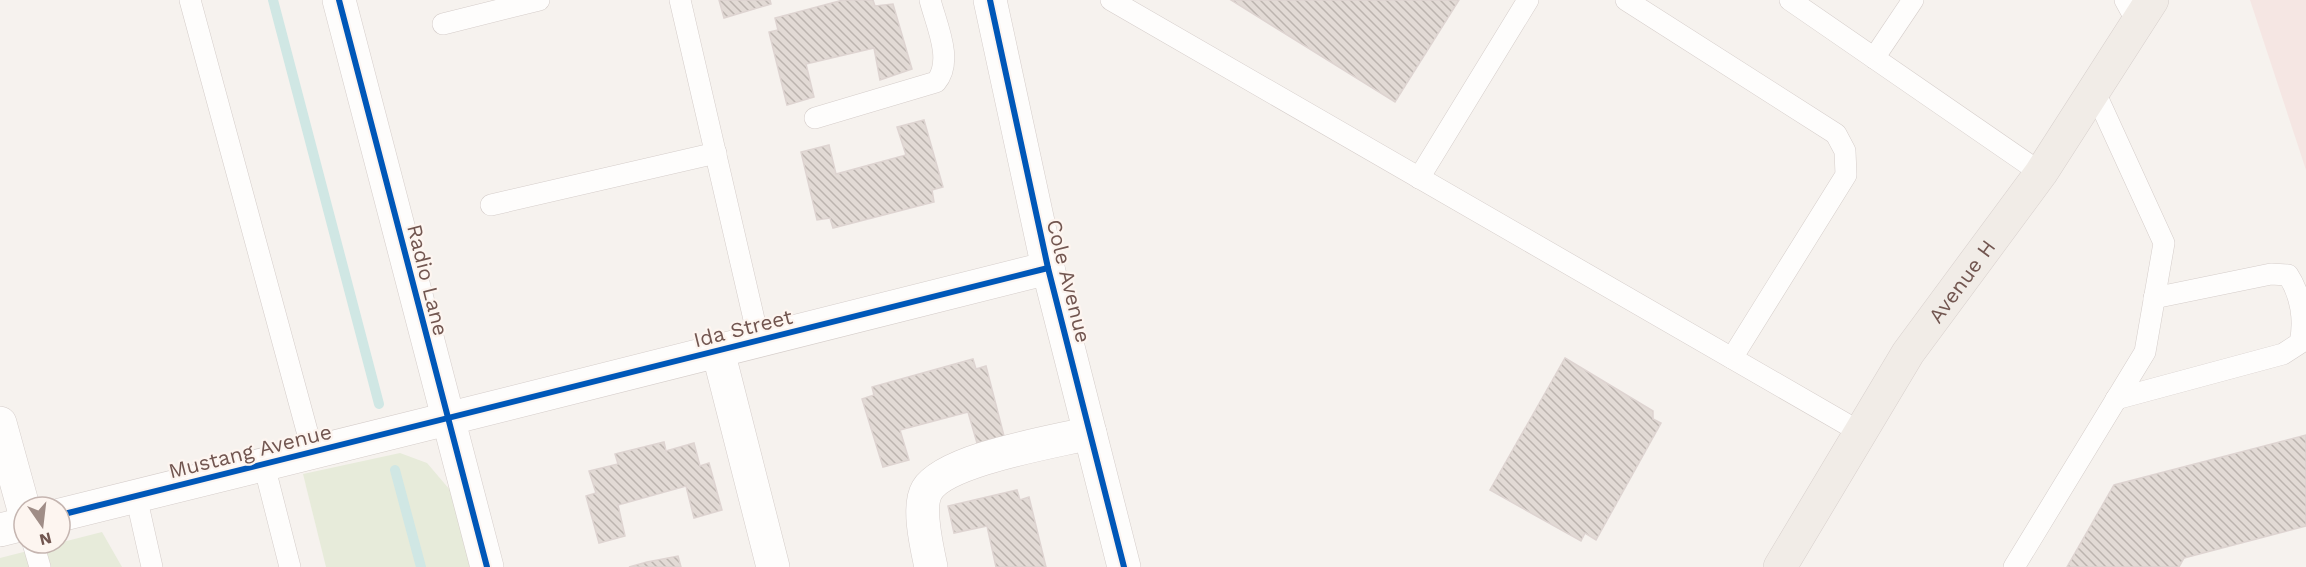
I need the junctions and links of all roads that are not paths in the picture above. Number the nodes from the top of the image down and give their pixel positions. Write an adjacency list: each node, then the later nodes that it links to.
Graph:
1 (190, 0): 31 (lane)
2 (339, 0): 27 (street, Radio Lane)
3 (539, 0): 13 (lane)
4 (680, 0): 17 (lane)
5 (930, 0): 16 (lane)
6 (990, 0): 21 (street, Cole Avenue)
7 (1111, 0): 19 (lane)
8 (1528, 0): 19 (lane)
9 (1626, 0): 25 (lane)
10 (1790, 0): 14 (lane)
11 (1913, 0): 14 (lane)
12 (2138, 7): 15 (main road, Avenue H)
13 (443, 24)
14 (1874, 58): 18 (lane)
15 (2094, 90): 18 (main road, Avenue H); 22 (lane)
16 (815, 118)
17 (716, 153): 20 (lane); 23 (lane)
18 (2041, 173): 29 (main road, Avenue H)
19 (1419, 178): 25 (lane)
20 (491, 205)
21 (1048, 268): 23 (street, Ida Street); 30 (street, Cole Avenue)
22 (2154, 298): 26 (lane); 26 (lane)
23 (759, 341): 24 (street, Ida Street)
24 (718, 351): 27 (street, Ida Street); 39 (street)
25 (1732, 358): 29 (lane)
26 (2116, 399): 43 (lane)
27 (447, 419): 31 (street, Mustang Avenue); 38 (street, Radio Lane)
28 (0, 423): 33 (street)
29 (1860, 432): 42 (main road, Avenue H)
30 (1090, 433): 40 (street); 41 (street, Cole Avenue)
31 (313, 453): 32 (street, Mustang Avenue)
32 (264, 465): 34 (street, Mustang Avenue); 37 (lane)
33 (20, 495)
34 (136, 496): 35 (street, Mustang Avenue); 36 (lane)
35 (72, 512)
36 (152, 567)
37 (290, 567)
38 (487, 567)
39 (773, 567)
40 (931, 567)
41 (1124, 567)
42 (1780, 567)
43 (2014, 567)

